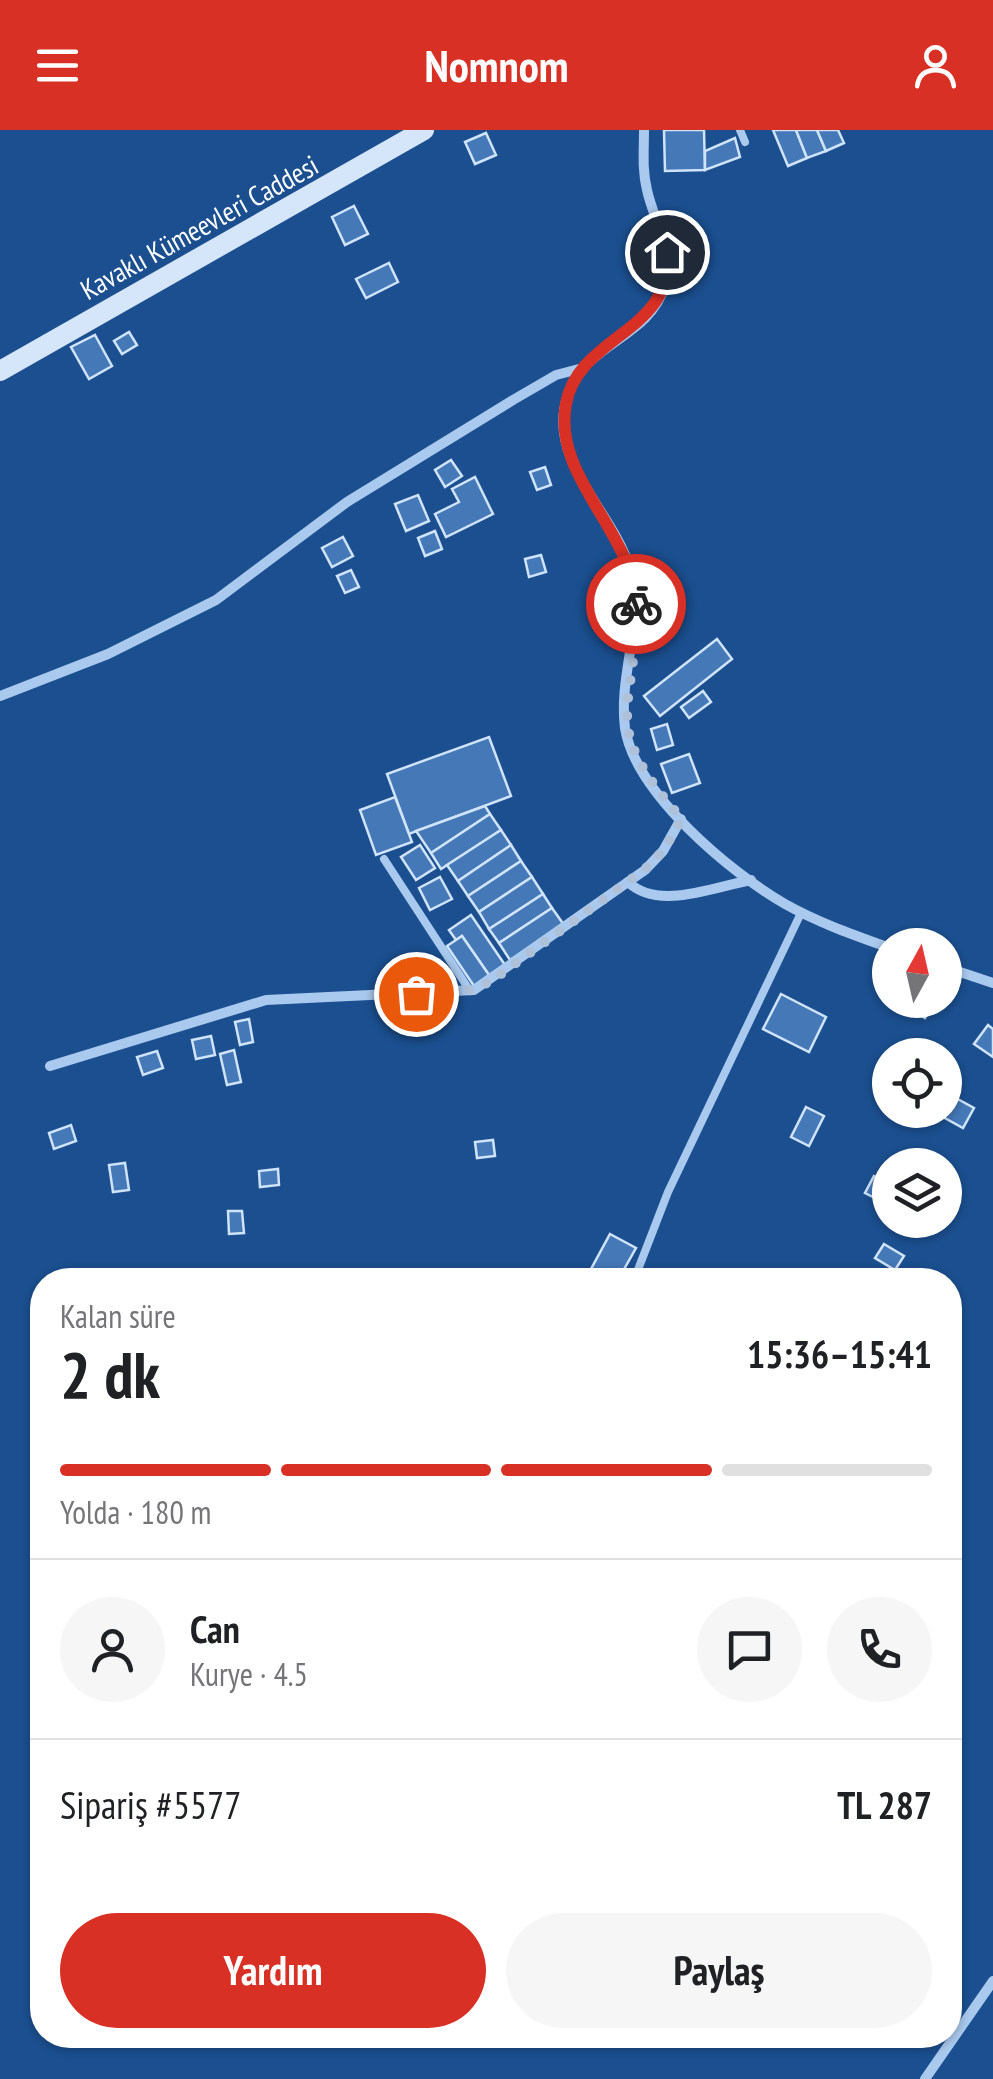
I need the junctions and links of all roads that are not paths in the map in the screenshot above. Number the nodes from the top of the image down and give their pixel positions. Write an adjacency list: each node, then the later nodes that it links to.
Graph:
1 (424, 130): 6 (street, Kavaklı Kümeevleri Caddesi)
2 (644, 130): 5 (street)
3 (740, 130): 4 (lane)
4 (744, 142)
5 (580, 369): 7 (street); 8 (street)
6 (0, 371)
7 (0, 696)
8 (682, 819): 10 (street); 11 (street)
9 (384, 859): 16 (lane)
10 (751, 880): 11 (street); 12 (street)
11 (628, 882): 16 (street)
12 (801, 912): 13 (street); 18 (lane)
13 (872, 941)
14 (962, 973): 15 (street)
15 (993, 984)
16 (470, 991): 17 (street)
17 (50, 1066)
18 (639, 1268)
19 (993, 1981): 20 (street)
20 (962, 2026)
21 (947, 2048): 22 (street)
22 (926, 2079)

